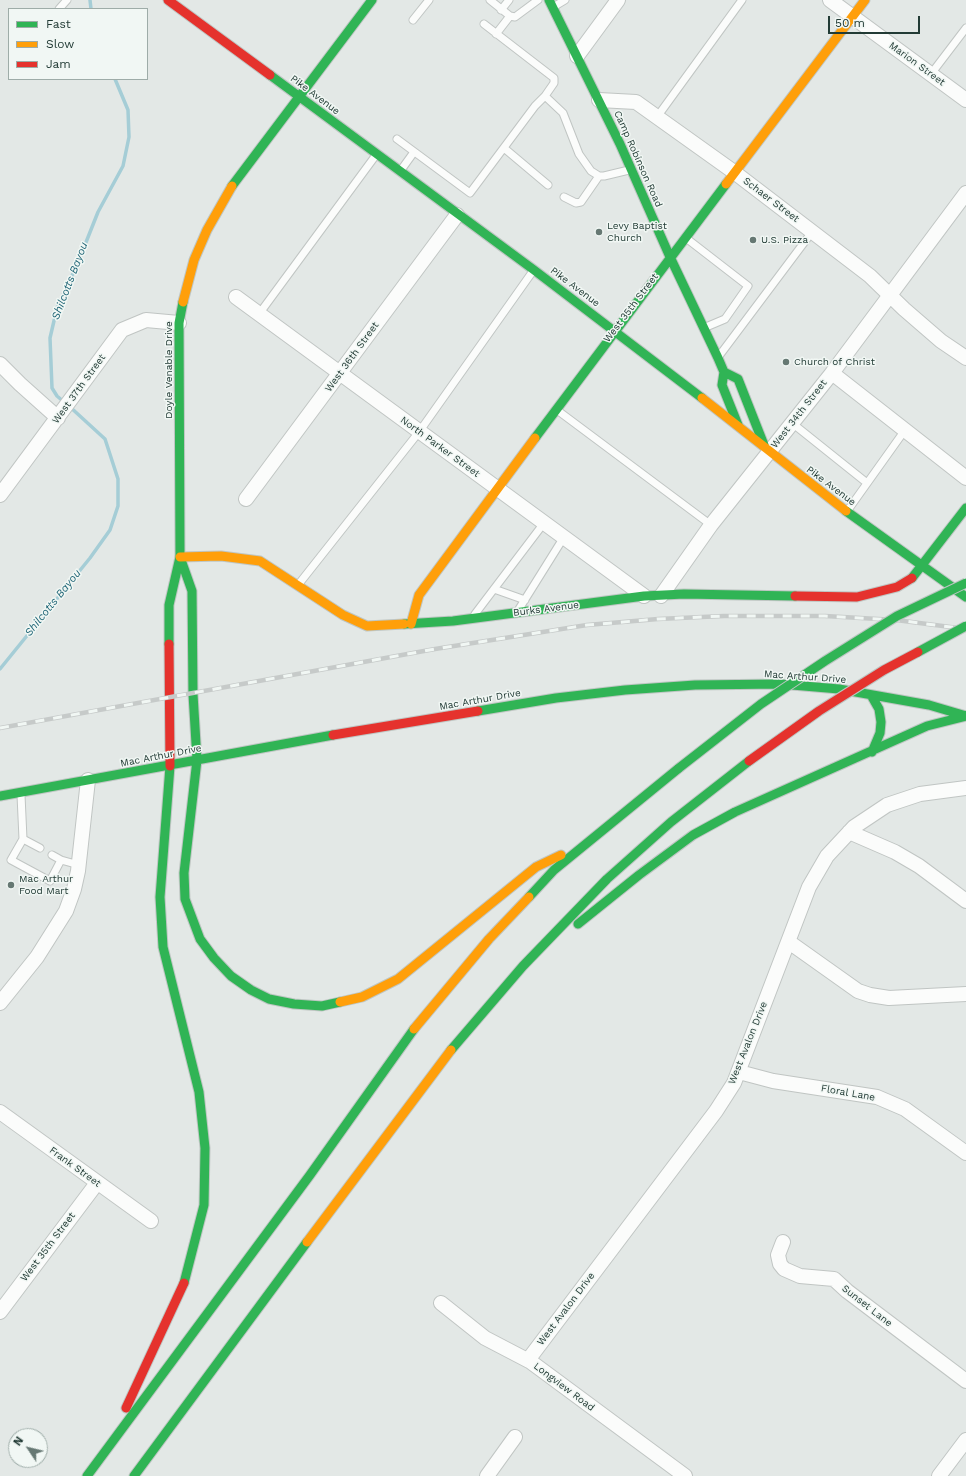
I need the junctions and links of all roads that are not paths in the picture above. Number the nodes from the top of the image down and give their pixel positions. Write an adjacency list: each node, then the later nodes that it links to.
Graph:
1 (68, 0): 14 (lane)
2 (168, 0): 24 (main road, Pike Avenue)
3 (372, 0): 24 (main road)
4 (429, 0): 18 (lane)
5 (490, 0): 15 (lane)
6 (509, 0): 15 (lane)
7 (538, 0): 16 (lane)
8 (565, 0): 13 (lane)
9 (618, 0): 22 (street)
10 (742, 0): 28 (lane)
11 (830, 0): 17 (street, Marion Street)
12 (865, 0): 17 (main road, West 35th Street)
13 (551, 4): 22 (main road, Camp Robinson Road)
14 (60, 8)
15 (501, 10): 16 (lane)
16 (510, 16): 21 (lane)
17 (853, 17): 23 (street, Marion Street); 35 (main road, West 35th Street)
18 (414, 20)
19 (484, 24): 21 (lane)
20 (966, 28): 23 (lane)
21 (496, 34): 25 (lane)
22 (577, 56): 26 (main road, Camp Robinson Road)
23 (931, 74): 27 (street, Marion Street)
24 (298, 96): 32 (main road, Pike Avenue); 48 (main road, Doyle Venable Drive)
25 (545, 96): 30 (lane); 36 (lane)
26 (599, 100): 28 (street, Schaer Street); 33 (main road, Camp Robinson Road)
27 (966, 100)
28 (657, 117): 35 (street, Schaer Street)
29 (397, 139): 31 (lane)
30 (504, 148): 31 (lane); 37 (lane)
31 (414, 152): 34 (lane)
32 (376, 155): 34 (main road, Pike Avenue); 47 (lane)
33 (632, 170): 36 (lane); 43 (main road, Camp Robinson Road)
34 (399, 172): 40 (main road, Pike Avenue)
35 (734, 172): 41 (street, Schaer Street); 42 (main road, West 35th Street)
36 (599, 176): 39 (lane)
37 (548, 185)
38 (966, 193): 45 (street, West 34th Street)
39 (564, 197)
40 (457, 215): 44 (main road, Pike Avenue); 56 (street, West 36th Street)
41 (812, 232): 45 (street, Schaer Street); 51 (lane)
42 (685, 237): 43 (main road, West 35th Street); 49 (lane)
43 (670, 256): 49 (main road, Camp Robinson Road); 50 (main road, West 35th Street)
44 (534, 270): 50 (main road, Pike Avenue); 62 (lane)
45 (889, 295): 52 (street, Schaer Street); 55 (street, West 34th Street)
46 (236, 297): 47 (street, North Parker Street)
47 (259, 314): 56 (street, North Parker Street)
48 (179, 323): 58 (street, West 37th Street); 74 (main road, Doyle Venable Drive)
49 (704, 328): 51 (main road, Camp Robinson Road)
50 (614, 330): 57 (main road, West 35th Street); 60 (main road, Pike Avenue)
51 (718, 358): 54 (main road, Camp Robinson Road)
52 (966, 358)
53 (0, 364): 58 (street)
54 (724, 372): 60 (main road, Camp Robinson Road); 63 (main road)
55 (832, 373): 59 (street, West 34th Street); 61 (street)
56 (340, 374): 62 (street, North Parker Street); 68 (street, West 36th Street)
57 (557, 409): 67 (main road, West 35th Street); 72 (lane)
58 (59, 416): 66 (street, West 37th Street)
59 (792, 423): 63 (street, West 34th Street); 65 (lane)
60 (738, 426): 63 (main road, Pike Avenue)
61 (905, 430): 64 (street); 65 (lane)
62 (419, 432): 67 (street, North Parker Street); 77 (lane)
63 (768, 447): 70 (main road, Pike Avenue); 72 (street, West 34th Street)
64 (966, 478)
65 (866, 483): 70 (lane)
66 (1, 490)
67 (499, 490): 71 (street, North Parker Street); 88 (main road, West 35th Street)
68 (246, 499)
69 (966, 508): 75 (main road, Burks Avenue)
70 (846, 511): 75 (main road, Pike Avenue)
71 (544, 523): 73 (street, North Parker Street); 78 (lane)
72 (711, 525): 80 (street, West 34th Street)
73 (564, 537): 79 (street, North Parker Street); 85 (lane)
74 (180, 557): 77 (main road, Burks Avenue); 93 (main road, Doyle Venable Drive); 94 (main road, Doyle Venable Drive)
75 (921, 566): 83 (main road, Burks Avenue); 84 (main road, Pike Avenue)
76 (966, 583): 101 (main road, bridge)
77 (298, 585): 88 (main road, Burks Avenue)
78 (494, 589): 85 (lane); 87 (lane)
79 (644, 596): 80 (main road, Burks Avenue); 86 (main road, Burks Avenue)
80 (661, 596): 83 (main road, Burks Avenue)
81 (901, 596): 83 (main road)
82 (916, 596): 84 (main road)
83 (857, 597)
84 (966, 597)
85 (525, 600): 86 (lane)
86 (517, 612): 87 (main road, Burks Avenue)
87 (472, 617): 88 (main road, Burks Avenue)
88 (411, 624)
89 (966, 626): 106 (main road, bridge)
90 (871, 695): 91 (main road, Mac Arthur Drive); 92 (main road); 93 (main road, Mac Arthur Drive)
91 (966, 716): 92 (main road)
92 (872, 752): 106 (main road)
93 (197, 760): 94 (main road, Mac Arthur Drive); 101 (main road, Doyle Venable Drive)
94 (170, 766): 95 (main road, Mac Arthur Drive); 121 (main road, Doyle Venable Drive)
95 (88, 780): 97 (main road, Mac Arthur Drive); 103 (street)
96 (966, 788): 99 (street, West Avalon Drive)
97 (21, 792): 98 (main road, Mac Arthur Drive); 100 (lane)
98 (0, 796)
99 (849, 832): 104 (street); 105 (street, West Avalon Drive)
100 (23, 839): 102 (lane); 103 (lane)
101 (587, 842): 121 (main road)
102 (39, 845)
103 (79, 865): 108 (street)
104 (966, 901)
105 (788, 942): 107 (street); 109 (street, West Avalon Drive)
106 (523, 966): 124 (main road)
107 (966, 994)
108 (0, 1003)
109 (739, 1072): 111 (street, Floral Lane); 117 (street, West Avalon Drive)
110 (0, 1112): 112 (street, Frank Street)
111 (966, 1153)
112 (97, 1183): 113 (street, Frank Street); 116 (street, West 35th Street)
113 (151, 1222)
114 (783, 1242): 118 (street, Sunset Lane)
115 (441, 1303): 117 (street, Longview Road)
116 (0, 1312)
117 (528, 1360): 126 (street, Longview Road)
118 (966, 1381)
119 (515, 1437): 125 (street)
120 (966, 1440): 122 (street)
121 (108, 1447): 123 (main road)
122 (952, 1459): 127 (street); 128 (street)
123 (87, 1476)
124 (134, 1476)
125 (487, 1476)
126 (685, 1476)
127 (939, 1476)
128 (954, 1476)

